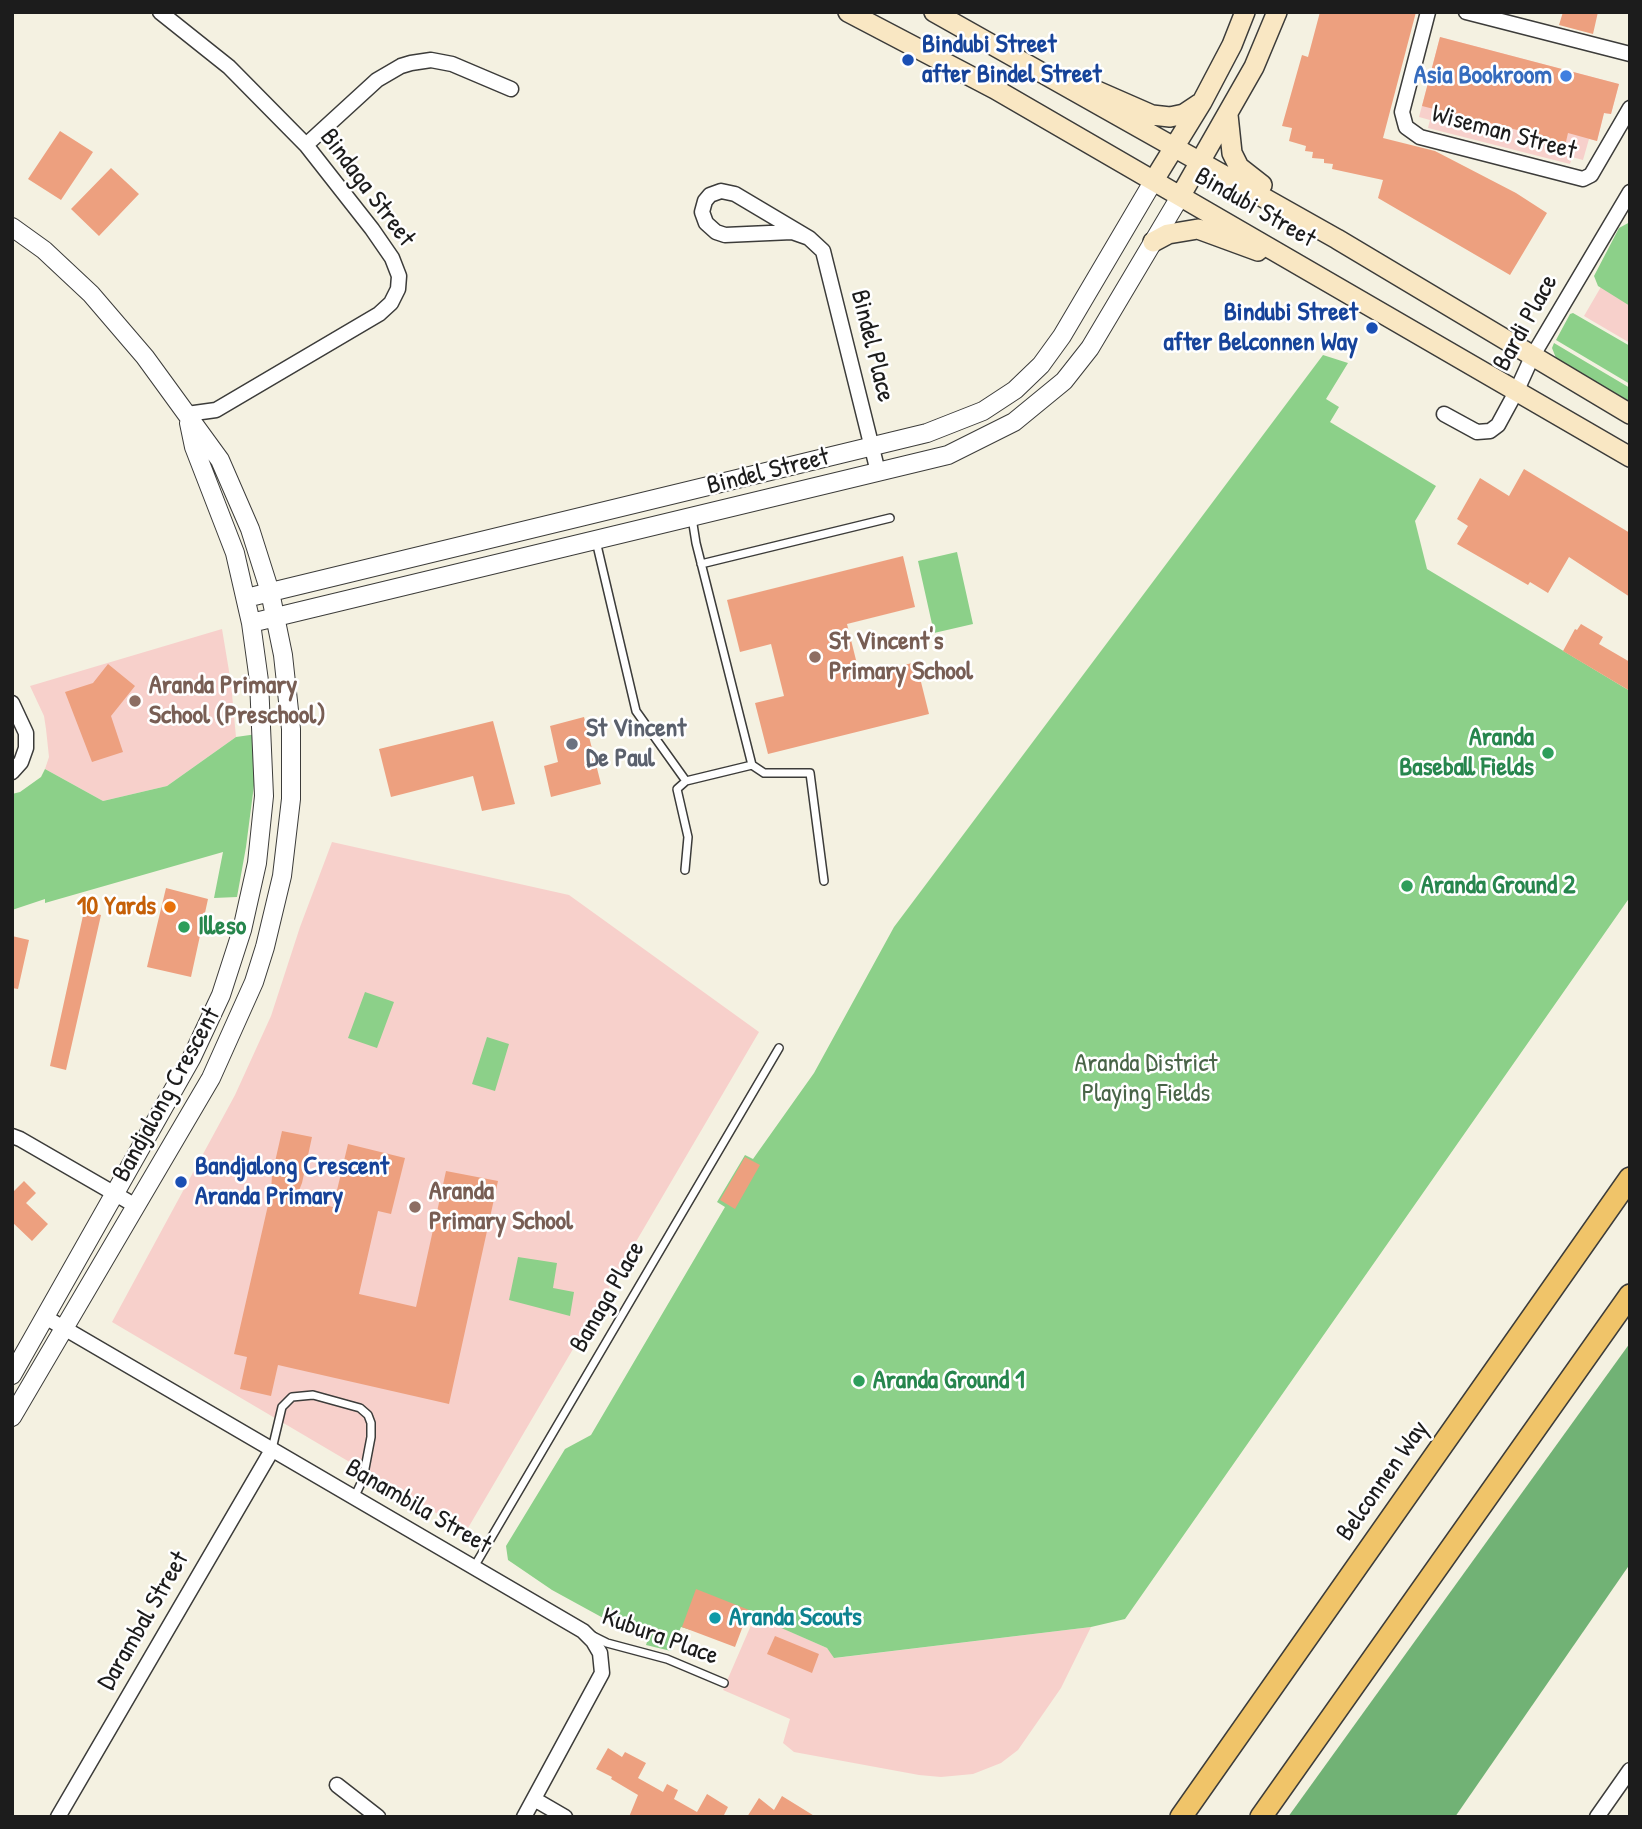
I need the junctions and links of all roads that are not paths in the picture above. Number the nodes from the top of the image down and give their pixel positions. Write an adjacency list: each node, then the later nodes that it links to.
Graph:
1 (160, 12): 14 (street, Bindaga Street)
2 (848, 12): 17 (main road, Bindubi Street)
3 (934, 12): 9 (main road, Bindubi Street)
4 (1245, 12): 11 (main road)
5 (1277, 12): 13 (main road)
6 (1428, 12): 12 (street, Wiseman Street)
7 (1466, 12): 8 (street)
8 (1630, 54)
9 (1037, 69): 11 (main road); 15 (main road, Bindubi Street)
10 (511, 89): 14 (street)
11 (1202, 102): 15 (main road)
12 (1630, 108)
13 (1228, 115): 16 (main road); 22 (main road)
14 (306, 145): 28 (street, Bindaga Street)
15 (1174, 146): 16 (main road, Bindubi Street); 17 (main road)
16 (1200, 162): 19 (main road); 22 (main road, Bindubi Street)
17 (1154, 180): 19 (main road, Bindubi Street); 27 (street, Bindel Street)
18 (1630, 192): 25 (street, Bardi Place)
19 (1181, 195): 23 (street, Bindel Street); 24 (main road, Bindubi Street)
20 (12, 227): 28 (street, Bandjalong Crescent)
21 (809, 238): 21 (street, Bindel Place); 32 (street, Bindel Place)
22 (1337, 239): 25 (main road, Bindubi Street)
23 (1153, 242): 24 (main road); 31 (street, Bindel Street)
24 (1323, 279): 26 (main road, Bindubi Street)
25 (1532, 357): 26 (street, Bardi Place); 30 (main road, Bindubi Street)
26 (1517, 390): 29 (street, Bardi Place); 33 (main road, Bindubi Street)
27 (1008, 395): 31 (street); 32 (street, Bindel Street)
28 (187, 414): 42 (street, Bandjalong Crescent); 43 (street, Bandjalong Crescent)
29 (1444, 414)
30 (1630, 414)
31 (1023, 415): 34 (street, Bindel Street)
32 (872, 446): 34 (street, Bindel Place); 35 (street, Bindel Street)
33 (1630, 457)
34 (878, 472): 36 (street, Bindel Street)
35 (687, 491): 36 (street); 39 (street, Bindel Street)
36 (692, 517): 38 (street, Bindel Street); 40 (lane)
37 (890, 518): 40 (lane)
38 (595, 540): 41 (street, Bindel Street); 49 (lane)
39 (456, 547): 41 (street); 42 (street, Bindel Street)
40 (701, 564): 47 (lane)
41 (465, 572): 44 (street, Bindel Street)
42 (270, 592): 43 (street, Bindel Street); 44 (street, Bandjalong Crescent)
43 (246, 598): 45 (street, Bandjalong Crescent)
44 (276, 617): 45 (street, Bindel Street); 56 (street, Bandjalong Crescent)
45 (251, 624): 55 (street, Bandjalong Crescent)
46 (12, 703): 48 (street)
47 (752, 765): 49 (lane); 51 (lane)
48 (12, 772)
49 (686, 781): 50 (lane)
50 (685, 870)
51 (824, 881)
52 (779, 1048): 64 (lane, Banaga Place)
53 (12, 1136): 55 (street)
54 (1630, 1178): 74 (main road, Belconnen Way)
55 (115, 1194): 56 (street); 58 (street, Bandjalong Crescent)
56 (136, 1206): 59 (street, Bandjalong Crescent)
57 (1630, 1295): 75 (main road)
58 (45, 1317): 59 (street, Banambila Street); 60 (street, Bandjalong Crescent)
59 (64, 1328): 61 (street, Bandjalong Crescent); 62 (street, Banambila Street)
60 (12, 1376)
61 (12, 1417)
62 (272, 1450): 63 (street, Banambila Street); 63 (lane); 70 (street, Darambal Street)
63 (354, 1498): 64 (street, Banambila Street)
64 (473, 1568): 65 (street, Banambila Street)
65 (583, 1631): 66 (lane, Kubura Place); 69 (street, Banambila Street)
66 (724, 1683)
67 (1630, 1770): 76 (street)
68 (337, 1786): 71 (street)
69 (534, 1798): 72 (street, Banambila Street); 73 (street)
70 (58, 1817)
71 (377, 1817)
72 (524, 1817)
73 (565, 1817)
74 (1181, 1817)
75 (1261, 1817)
76 (1597, 1817)

